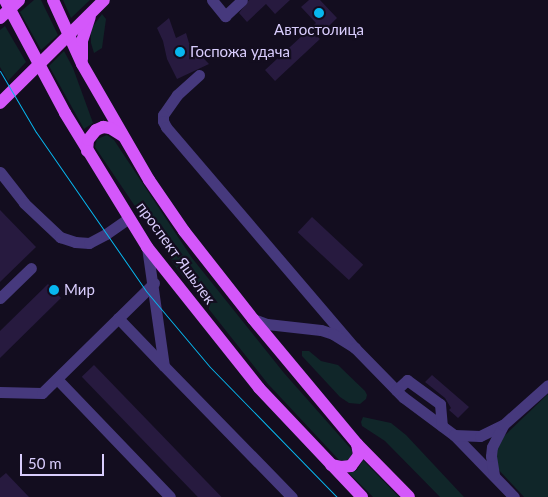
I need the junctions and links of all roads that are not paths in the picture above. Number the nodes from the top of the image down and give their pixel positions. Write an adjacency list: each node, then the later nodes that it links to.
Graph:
1 (19, 0): 6 (main road)
2 (52, 0): 8 (main road, проспект Яшьлек)
3 (104, 0): 7 (main road)
4 (212, 0): 5 (street)
5 (242, 0)
6 (5, 9): 10 (main road, проспект Яшьлек)
7 (93, 11): 8 (main road); 9 (main road)
8 (70, 35): 9 (main road, проспект Яшьлек); 10 (main road)
9 (82, 64): 13 (main road, проспект Яшьлек)
10 (38, 66): 12 (main road); 14 (main road, проспект Яшьлек)
11 (199, 75): 21 (street)
12 (0, 103)
13 (123, 136): 14 (main road); 23 (main road, проспект Яшьлек)
14 (87, 151): 16 (main road, проспект Яшьлек)
15 (0, 172): 16 (street)
16 (129, 218): 17 (main road, проспект Яшьлек)
17 (148, 247): 19 (street); 35 (main road, проспект Яшьлек)
18 (32, 268): 20 (street)
19 (154, 283): 22 (street); 26 (street)
20 (0, 298)
21 (319, 306): 24 (street); 25 (street)
22 (118, 318): 26 (street); 27 (street)
23 (253, 319): 24 (street); 34 (main road, проспект Яшьлек)
24 (306, 328): 25 (street)
25 (355, 348): 29 (street)
26 (164, 366): 39 (street)
27 (57, 378): 30 (street); 38 (street)
28 (548, 385): 31 (street)
29 (396, 390): 32 (street); 32 (street)
30 (0, 392)
31 (503, 425): 33 (street); 36 (street)
32 (442, 426): 33 (street)
33 (454, 435): 36 (street)
34 (357, 444): 35 (main road); 41 (main road, проспект Яшьлек)
35 (331, 465): 40 (main road, проспект Яшьлек)
36 (494, 475): 37 (street)
37 (510, 495)
38 (170, 497)
39 (292, 497)
40 (362, 497)
41 (409, 497)

